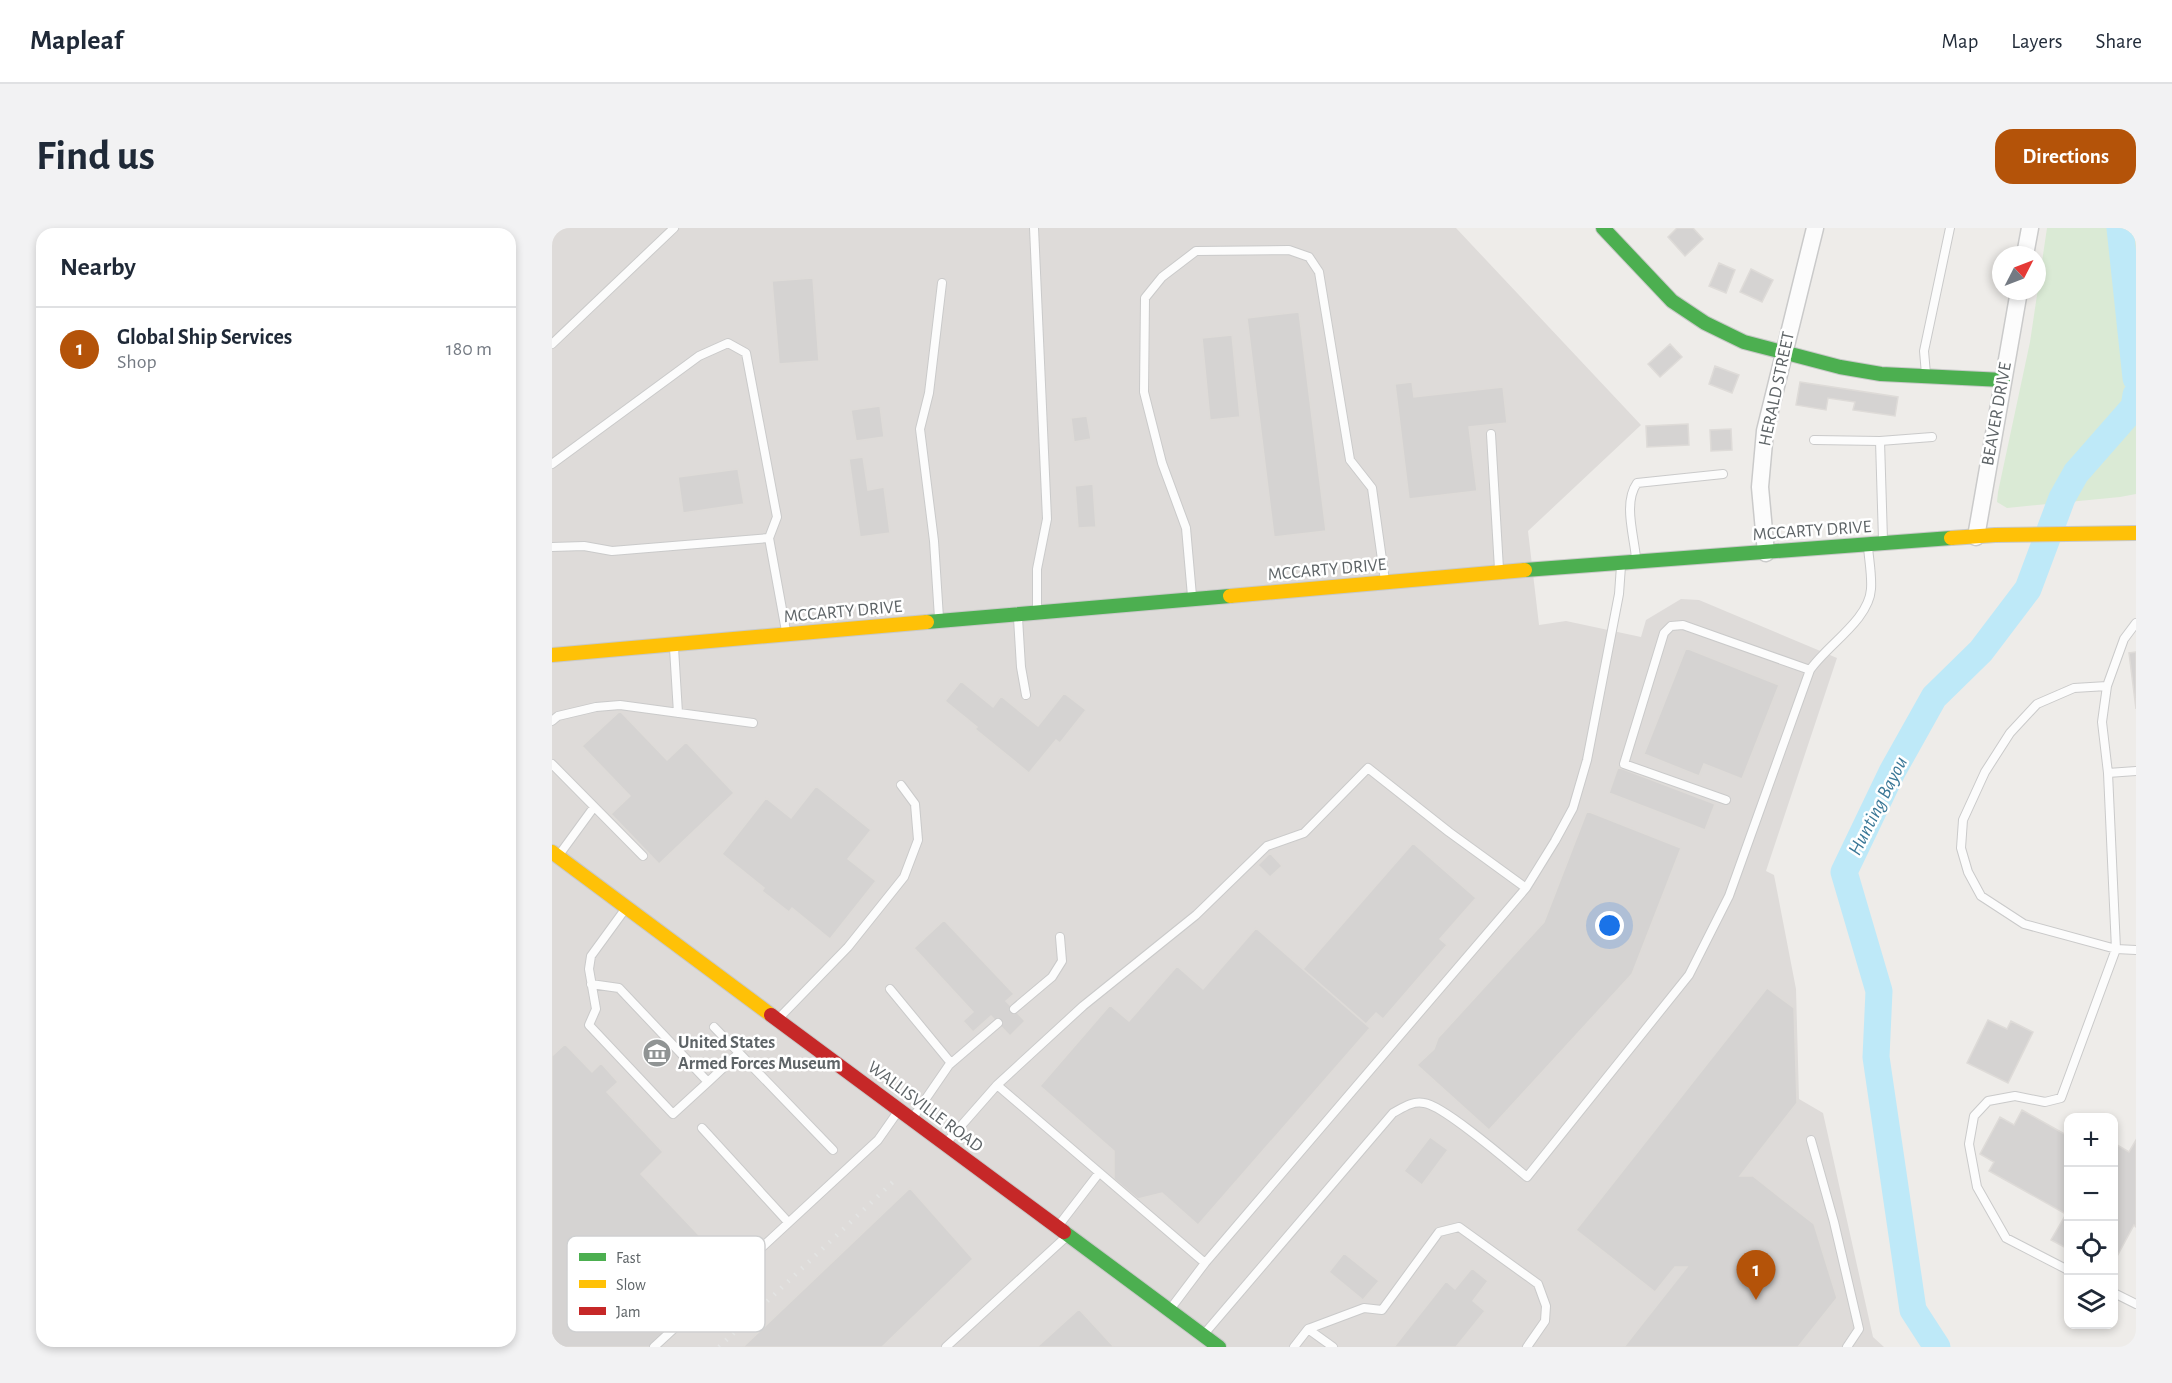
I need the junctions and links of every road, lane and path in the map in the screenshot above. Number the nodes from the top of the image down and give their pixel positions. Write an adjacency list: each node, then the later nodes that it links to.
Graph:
1 (674, 228): 10 (lane)
2 (1034, 228): 34 (lane)
3 (1603, 228): 11 (main road)
4 (1815, 228): 11 (street, HERALD STREET)
5 (1950, 228): 12 (lane)
6 (2030, 228): 7 (street)
7 (2027, 246)
8 (942, 283): 36 (lane)
9 (2017, 300): 13 (street, BEAVER DRIVE)
10 (552, 344)
11 (1783, 352): 12 (main road); 28 (street, HERALD STREET)
12 (1926, 378): 13 (main road)
13 (2002, 380): 23 (street, BEAVER DRIVE)
14 (1491, 434): 31 (lane)
15 (1932, 437): 17 (lane)
16 (1814, 440): 17 (lane)
17 (1880, 441): 25 (lane)
18 (552, 464): 24 (lane)
19 (1723, 474): 29 (lane)
20 (2136, 522): 21 (main road, MCCARTY DRIVE)
21 (2106, 532): 22 (main road, MCCARTY DRIVE); 23 (main road, MCCARTY DRIVE)
22 (2136, 533)
23 (1976, 537): 25 (main road, MCCARTY DRIVE)
24 (769, 538): 27 (lane); 38 (lane)
25 (1883, 544): 26 (main road, MCCARTY DRIVE)
26 (1868, 545): 28 (main road, MCCARTY DRIVE); 41 (lane)
27 (552, 548)
28 (1766, 553): 29 (main road, MCCARTY DRIVE)
29 (1636, 561): 30 (main road, MCCARTY DRIVE)
30 (1621, 562): 31 (main road, MCCARTY DRIVE); 55 (lane)
31 (1500, 573): 32 (main road, MCCARTY DRIVE)
32 (1385, 583): 33 (main road, MCCARTY DRIVE); 33 (lane)
33 (1192, 600): 34 (main road, MCCARTY DRIVE)
34 (1037, 613): 35 (main road, MCCARTY DRIVE)
35 (1017, 615): 36 (main road, MCCARTY DRIVE); 43 (lane)
36 (939, 621): 38 (main road, MCCARTY DRIVE)
37 (2136, 623): 42 (lane)
38 (787, 635): 39 (main road, MCCARTY DRIVE)
39 (674, 645): 40 (main road, MCCARTY DRIVE); 44 (lane)
40 (552, 655)
41 (1810, 670): 51 (lane); 87 (lane)
42 (2107, 686): 49 (lane); 58 (lane)
43 (1026, 695)
44 (678, 713): 45 (lane); 46 (lane)
45 (552, 721)
46 (753, 723)
47 (552, 764): 52 (lane)
48 (2136, 771): 49 (lane)
49 (2109, 773): 58 (lane)
50 (901, 785): 63 (lane)
51 (1726, 800)
52 (594, 807): 53 (lane); 54 (lane)
53 (555, 854): 56 (main road, WALLISVILLE ROAD)
54 (643, 856)
55 (1526, 888): 69 (lane); 80 (lane)
56 (627, 908): 60 (lane); 63 (main road, WALLISVILLE ROAD)
57 (1060, 937): 62 (lane)
58 (2116, 948): 59 (lane); 81 (lane)
59 (2136, 950)
60 (591, 984): 68 (lane); 68 (lane)
61 (890, 989): 67 (lane)
62 (1014, 1009)
63 (777, 1019): 70 (main road, WALLISVILLE ROAD)
64 (998, 1023): 67 (lane)
65 (714, 1027): 66 (lane)
66 (739, 1053): 68 (lane); 75 (lane)
67 (951, 1063): 71 (lane)
68 (708, 1082)
69 (997, 1085): 74 (lane); 76 (lane)
70 (899, 1110): 71 (main road, WALLISVILLE ROAD); 77 (lane)
71 (912, 1119): 74 (main road, WALLISVILLE ROAD)
72 (702, 1128): 77 (lane)
73 (1811, 1140): 94 (lane)
74 (945, 1144): 78 (main road, WALLISVILLE ROAD)
75 (833, 1150)
76 (1099, 1173): 78 (lane); 80 (lane)
77 (788, 1222): 79 (lane)
78 (1063, 1231): 84 (main road, WALLISVILLE ROAD); 89 (lane)
79 (765, 1243)
80 (1205, 1263): 84 (lane)
81 (2064, 1268)
82 (2118, 1295): 83 (lane)
83 (2136, 1304)
84 (1169, 1310): 87 (main road, WALLISVILLE ROAD)
85 (1308, 1329): 91 (lane); 92 (lane); 93 (lane)
86 (670, 1332): 88 (lane)
87 (1203, 1335): 90 (main road, WALLISVILLE ROAD)
88 (654, 1347)
89 (946, 1347)
90 (1219, 1347)
91 (1294, 1347)
92 (1333, 1347)
93 (1527, 1347)
94 (1847, 1347)

